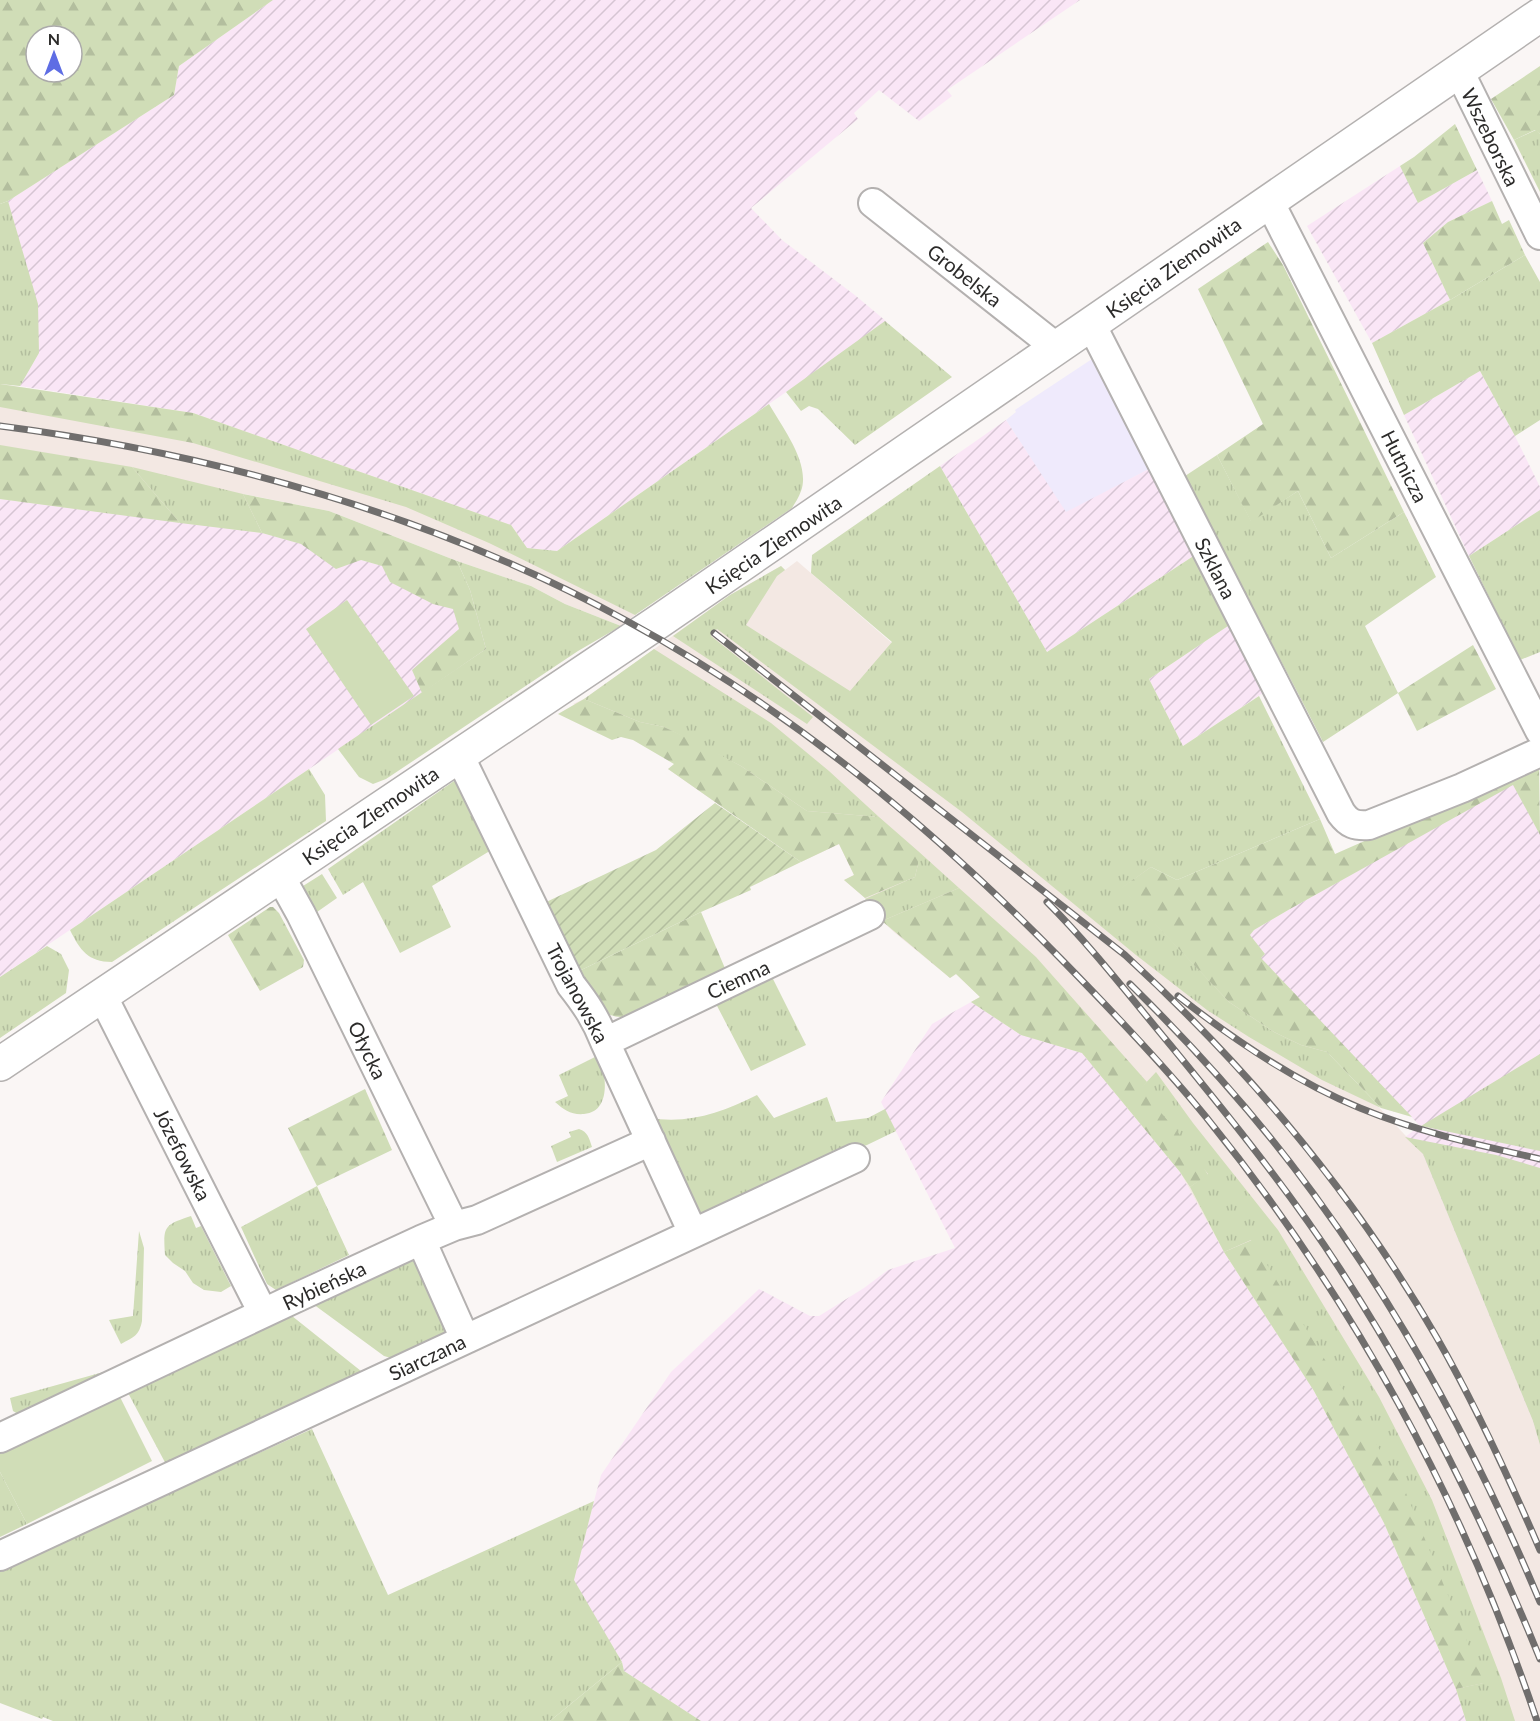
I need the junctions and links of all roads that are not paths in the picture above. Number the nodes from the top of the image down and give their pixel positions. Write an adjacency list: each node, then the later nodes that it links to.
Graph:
1 (1540, 15): 2 (street, Księcia Ziemowita)
2 (1459, 71): 3 (street, Księcia Ziemowita); 5 (street, Wszeborska)
3 (1269, 201): 6 (street, Księcia Ziemowita); 8 (street, Hutnicza)
4 (873, 203): 7 (street, Grobelska)
5 (1540, 235)
6 (1091, 324): 7 (street, Księcia Ziemowita); 9 (street, Szklana)
7 (1057, 348): 10 (street, Księcia Ziemowita)
8 (1540, 731)
9 (1540, 752)
10 (459, 755): 11 (street, Księcia Ziemowita); 14 (street, Trojanowska)
11 (280, 876): 13 (street, Księcia Ziemowita); 18 (street, Ołycka)
12 (870, 915): 14 (street, Ciemna)
13 (102, 995): 15 (street, Księcia Ziemowita); 21 (street, Józefowska)
14 (605, 1042): 16 (street, Trojanowska)
15 (0, 1064)
16 (651, 1141): 18 (street, Rybieńska); 19 (street, Trojanowska)
17 (855, 1158): 19 (street, Siarczana)
18 (454, 1226): 20 (street, Rybieńska)
19 (693, 1233): 22 (street, Siarczana)
20 (421, 1240): 21 (street, Rybieńska); 22 (street)
21 (263, 1313): 23 (street, Rybieńska)
22 (465, 1339): 24 (street, Siarczana)
23 (0, 1438)
24 (0, 1556)

